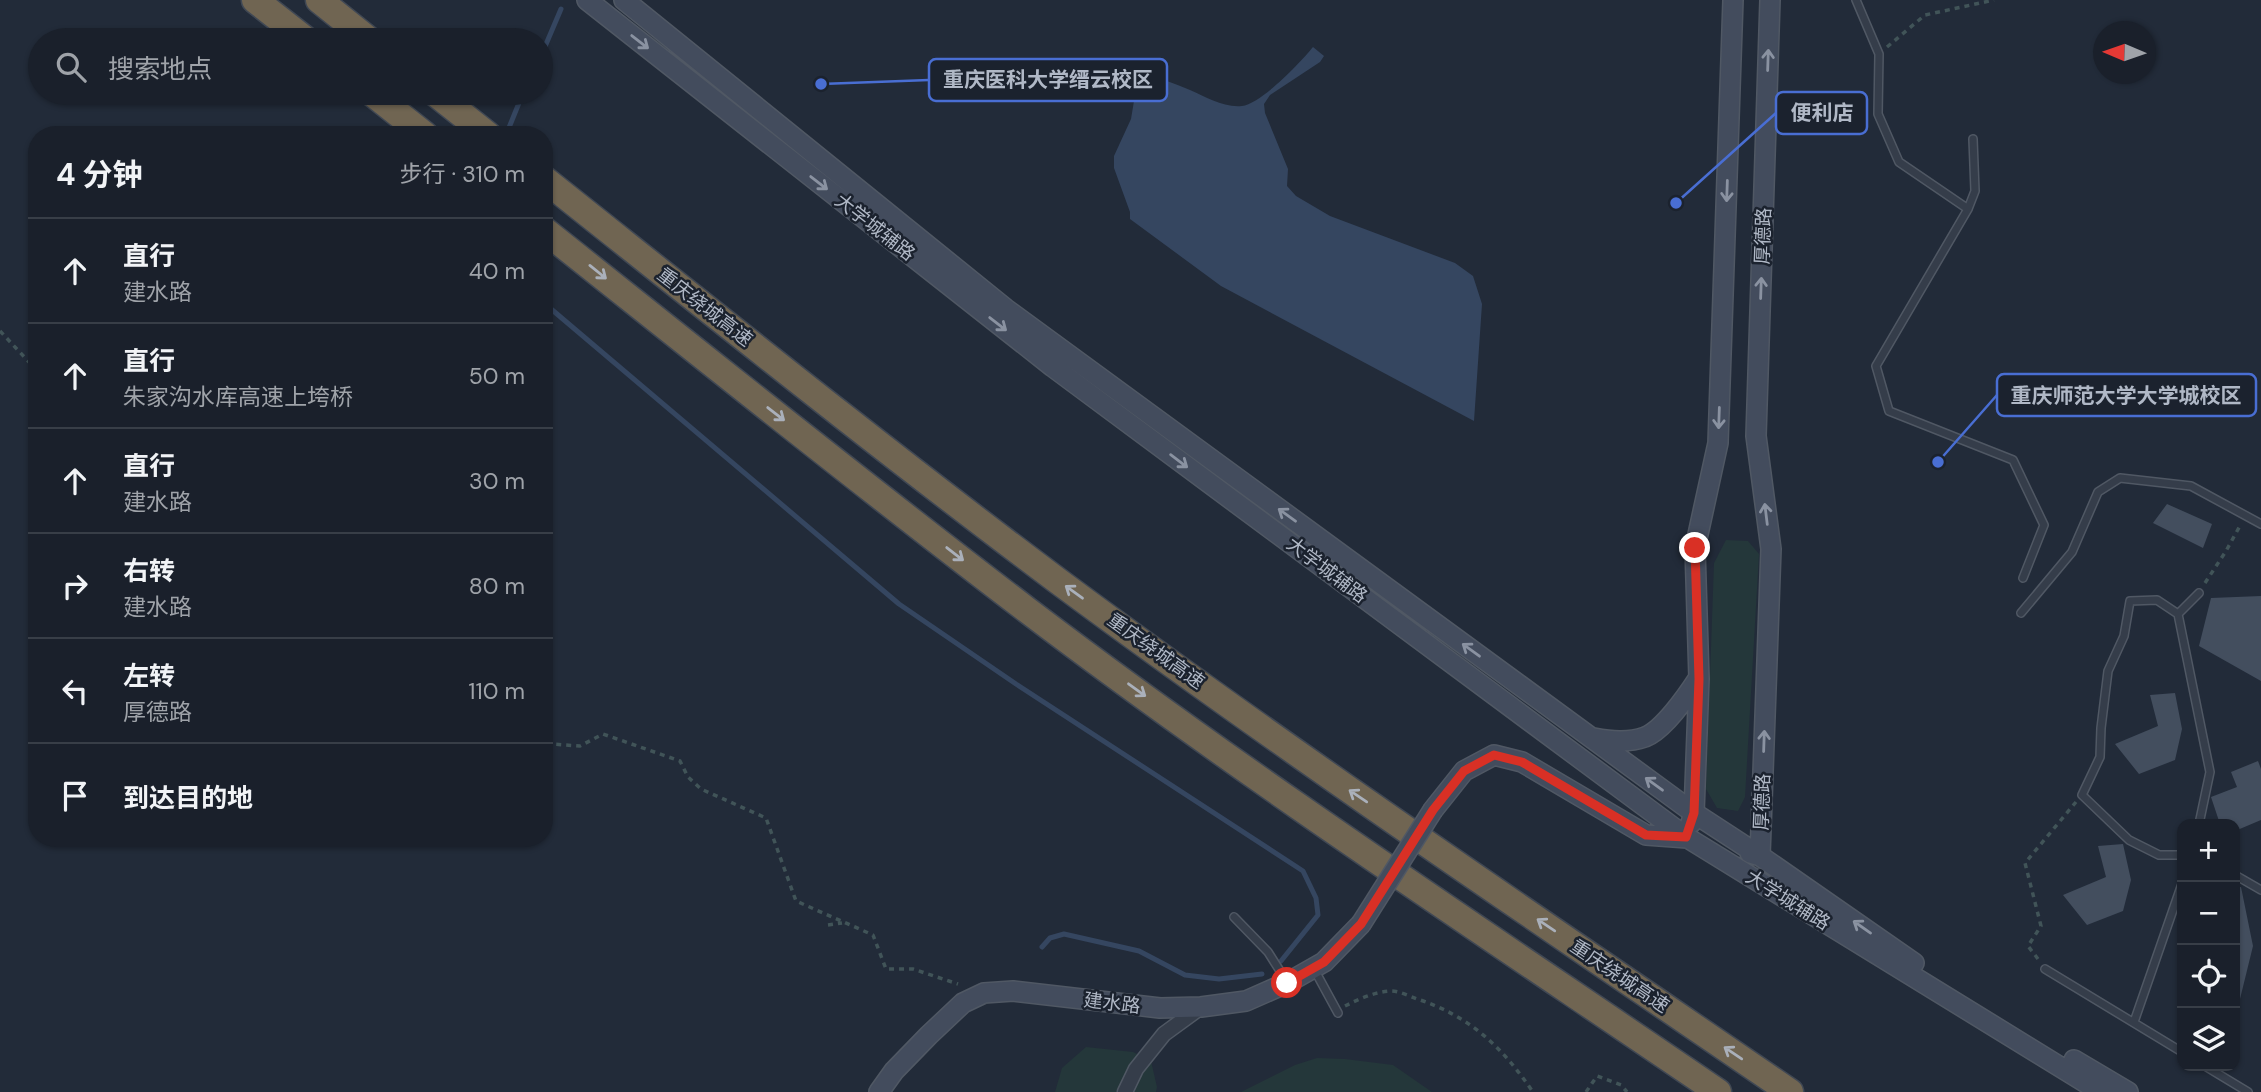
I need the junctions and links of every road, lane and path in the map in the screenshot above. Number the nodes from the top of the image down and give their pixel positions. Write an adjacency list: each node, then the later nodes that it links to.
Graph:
1 (255, 0): 9 (highway)
2 (319, 0): 10 (highway)
3 (587, 0): 34 (street, 大学城辅路, one-way to 34)
4 (624, 0): 29 (street, 大学城辅路, one-way to 4)
5 (1733, 0): 28 (street, 厚德路, one-way to 28)
6 (1770, 0): 36 (street, 厚德路, one-way to 6)
7 (1856, 0): 11 (lane)
8 (1994, 0): 11 (path)
9 (291, 28)
10 (354, 28)
11 (1879, 54): 18 (lane)
12 (387, 105): 14 (highway)
13 (450, 105): 15 (highway)
14 (414, 126)
15 (477, 126)
16 (1973, 139): 18 (lane)
17 (553, 186): 58 (highway, 重庆绕城高速, one-way to 17)
18 (1968, 209): 24 (lane)
19 (553, 237): 57 (highway, 重庆绕城高速, one-way to 57)
20 (0, 331): 21 (path)
21 (28, 361)
22 (2245, 516): 23 (lane); 25 (path); 26 (lane)
23 (2261, 524)
24 (2023, 578)
25 (2199, 593): 27 (lane)
26 (2021, 613)
27 (2178, 614): 31 (lane); 33 (lane)
28 (1699, 679): 29 (street); 32 (street, 厚德路)
29 (1591, 737): 32 (street, 大学城辅路, one-way to 29)
30 (553, 744): 41 (path)
31 (2082, 795): 35 (lane); 44 (path)
32 (1694, 813): 34 (street, 厚德路); 36 (street, 大学城辅路)
33 (2200, 819)
34 (1686, 837): 36 (street, 厚德路); 43 (street, 建水路, bridge); 59 (street, 大学城辅路)
35 (2177, 855)
36 (1760, 856): 60 (street, 大学城辅路, one-way to 36)
37 (2240, 878): 38 (lane)
38 (2261, 890)
39 (2177, 898): 49 (lane)
40 (1234, 917): 45 (lane)
41 (844, 922): 42 (path); 46 (path)
42 (828, 925)
43 (1313, 968): 45 (street, 建水路); 48 (lane)
44 (2045, 969): 49 (lane)
45 (1287, 983): 47 (street, 建水路)
46 (984, 993): 47 (street, 建水路); 52 (street, 建水路)
47 (1201, 1007): 53 (street)
48 (1337, 1011): 54 (path)
49 (2134, 1022): 50 (lane)
50 (2177, 1049)
51 (2213, 1071): 61 (lane)
52 (879, 1092)
53 (1125, 1092)
54 (1533, 1092)
55 (1586, 1092): 56 (path)
56 (1627, 1092)
57 (1718, 1092)
58 (1790, 1092)
59 (2101, 1092)
60 (2128, 1092)
61 (2248, 1092)

